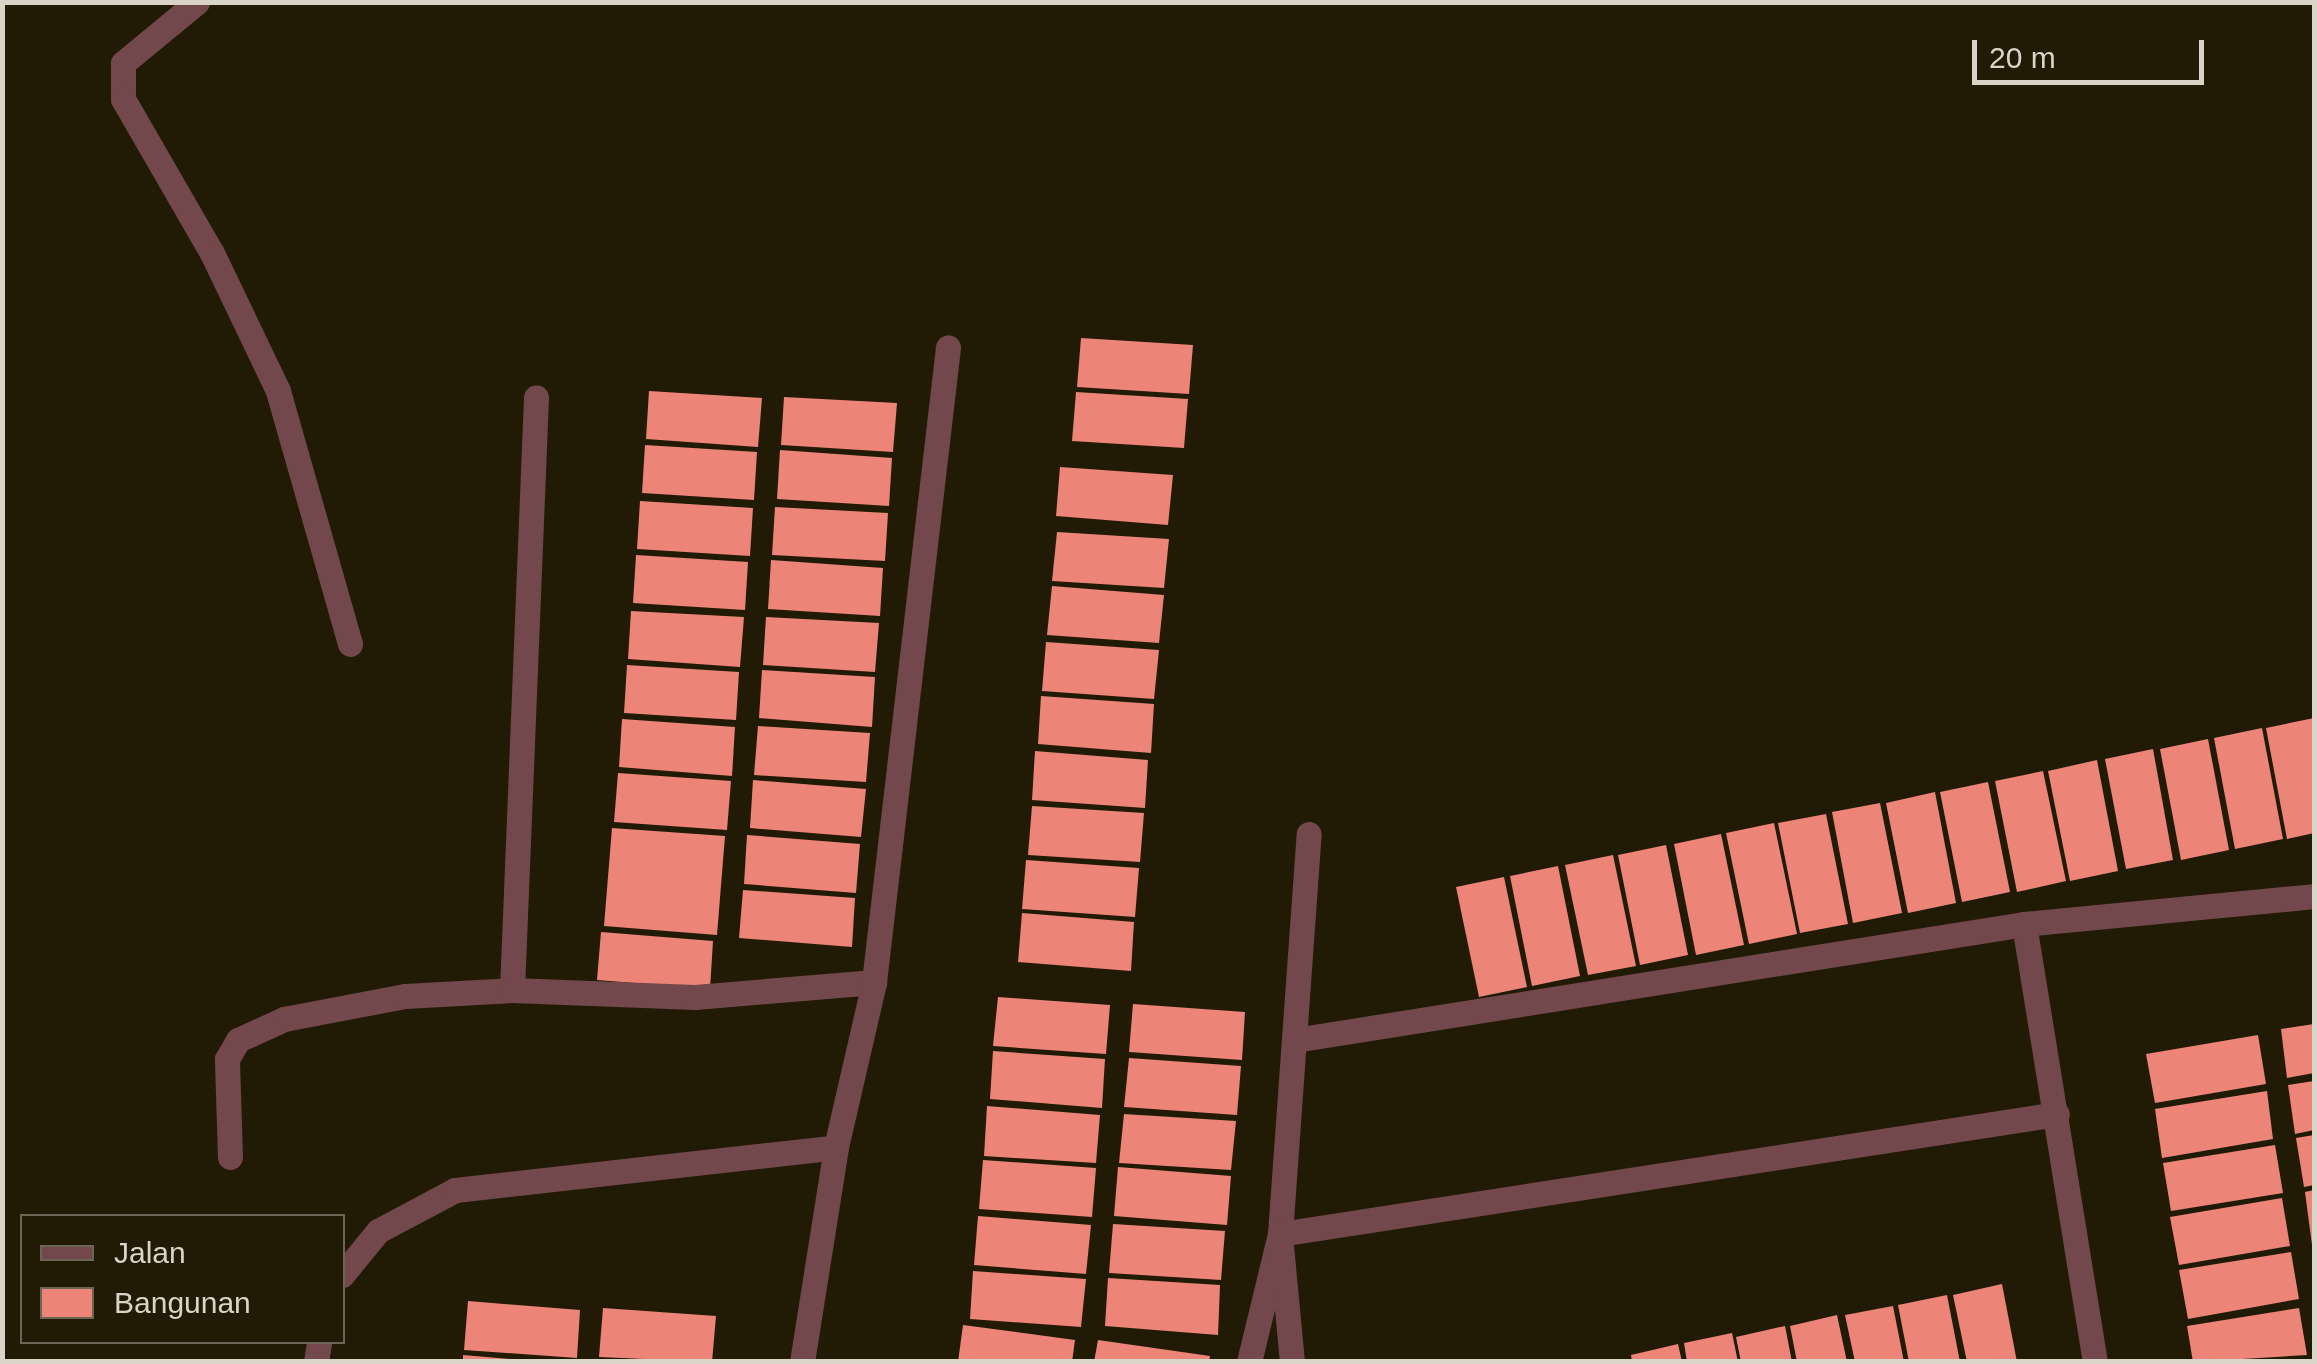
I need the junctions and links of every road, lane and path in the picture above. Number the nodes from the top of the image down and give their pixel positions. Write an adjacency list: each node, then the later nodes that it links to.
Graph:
1 (197, 2): 4 (street)
2 (948, 347): 8 (street)
3 (536, 398): 9 (street)
4 (350, 644)
5 (1308, 834): 10 (street)
6 (2314, 896): 7 (street)
7 (2024, 924): 10 (street); 11 (street)
8 (874, 982): 9 (street); 12 (street)
9 (512, 990): 13 (street)
10 (1295, 1040): 14 (street)
11 (2057, 1114): 14 (street); 19 (street)
12 (836, 1148): 15 (street); 16 (street)
13 (230, 1156)
14 (1280, 1234): 17 (street); 18 (street)
15 (345, 1271)
16 (802, 1362)
17 (1249, 1362)
18 (1292, 1362)
19 (2095, 1362)

